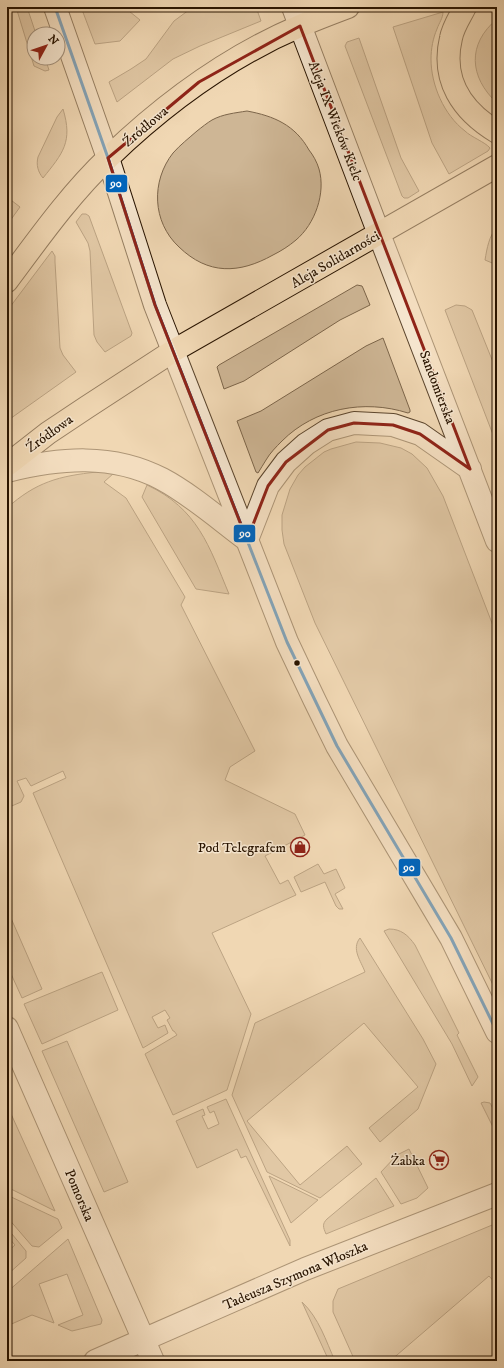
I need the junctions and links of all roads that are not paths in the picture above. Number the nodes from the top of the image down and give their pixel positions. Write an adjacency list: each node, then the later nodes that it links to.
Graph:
1 (55, 7): 6 (street)
2 (348, 7): 4 (main road)
3 (465, 7): 5 (main road)
4 (296, 17): 6 (main road, Źródłowa); 8 (street, Aleja IX Wieków Kielc)
5 (497, 132)
6 (108, 158): 9 (main road, Źródłowa); 10 (street)
7 (497, 166): 8 (main road, Aleja Solidarności)
8 (379, 234): 10 (main road, Aleja Solidarności); 12 (street, Sandomierska)
9 (7, 281)
10 (174, 351): 11 (main road, Źródłowa); 14 (street)
11 (7, 465)
12 (470, 469): 14 (street); 15 (street, Sandomierska)
13 (7, 471): 14 (street)
14 (247, 540): 17 (street)
15 (497, 541)
16 (7, 1028): 19 (street, Pomorska)
17 (497, 1032)
18 (497, 1194): 19 (street, Tadeusza Szymona Włoszka)
19 (143, 1340): 20 (street, Tadeusza Szymona Włoszka); 21 (street, Pomorska)
20 (95, 1361)
21 (153, 1361)

